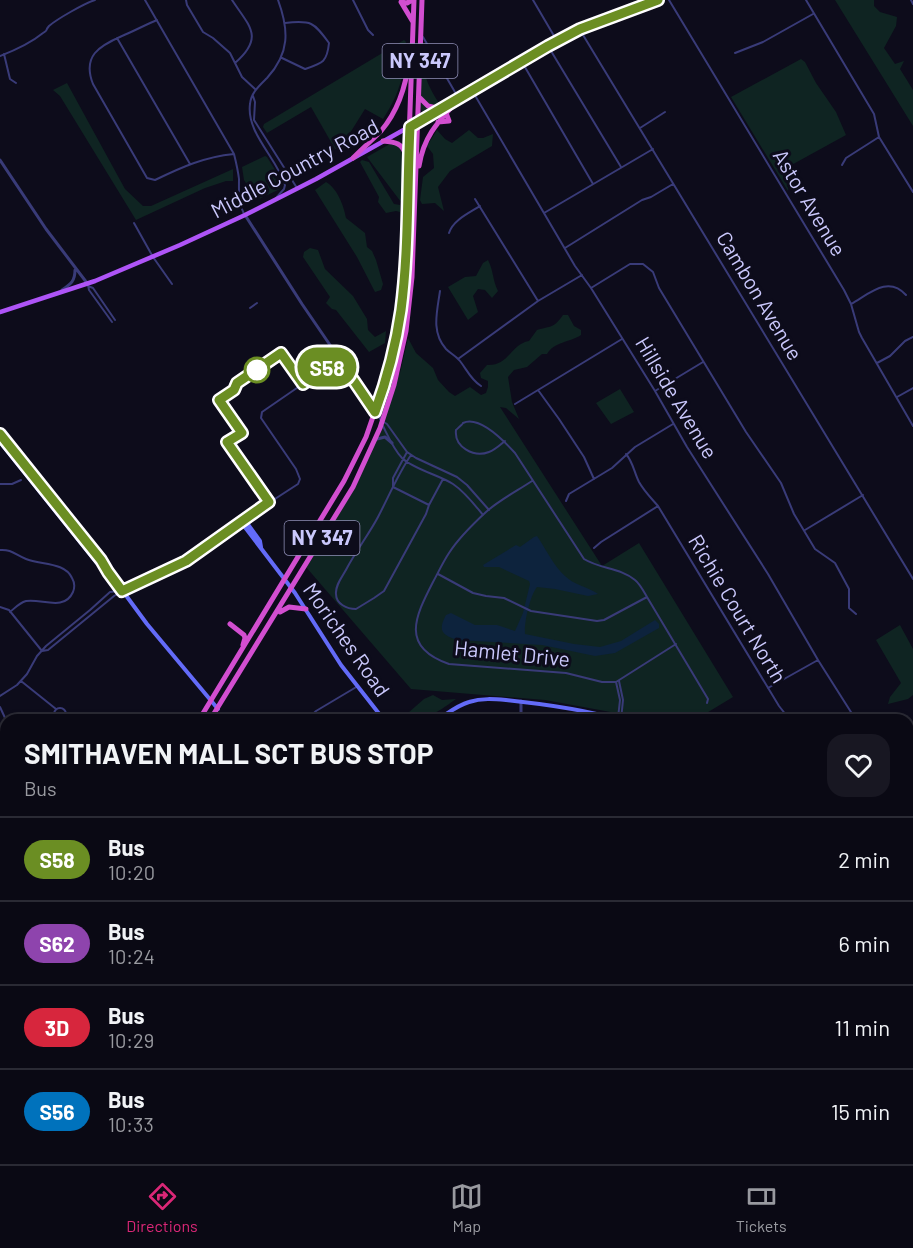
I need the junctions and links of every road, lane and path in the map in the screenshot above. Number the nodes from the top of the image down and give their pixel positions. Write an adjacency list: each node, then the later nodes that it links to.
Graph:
1 (95, 0): 30 (street)
2 (145, 0): 17 (street)
3 (186, 0): 33 (street)
4 (232, 0): 33 (street)
5 (278, 0): 19 (street)
6 (353, 0): 22 (street)
7 (413, 0): 14 (highway); 18 (highway, NY 347)
8 (422, 0): 21 (highway, NY 347)
9 (533, 0): 25 (street)
10 (658, 0): 20 (main road)
11 (669, 0): 79 (street, Astor Avenue)
12 (806, 0): 16 (street)
13 (911, 0): 15 (street)
14 (401, 1): 18 (highway)
15 (913, 4)
16 (813, 14): 29 (street); 45 (street)
17 (157, 20): 23 (street); 48 (street)
18 (413, 22): 24 (highway, NY 347)
19 (285, 23): 31 (street); 31 (street)
20 (580, 29): 25 (main road); 44 (street, Cambon Avenue)
21 (421, 33): 27 (highway, NY 347); 28 (street)
22 (372, 35)
23 (117, 38): 51 (street); 51 (street)
24 (412, 41): 43 (highway, NY 347); 49 (highway)
25 (557, 41): 26 (main road)
26 (548, 46): 32 (main road); 54 (street)
27 (420, 52): 28 (street); 38 (highway, NY 347)
28 (431, 52): 39 (street)
29 (735, 53)
30 (2, 55): 34 (street)
31 (282, 58): 35 (street)
32 (522, 62): 36 (main road); 55 (street)
33 (235, 63): 35 (street)
34 (16, 83)
35 (255, 89): 37 (street)
36 (472, 91): 39 (main road); 63 (street, Hillside Avenue)
37 (253, 96): 58 (street); 61 (street)
38 (419, 97): 40 (highway); 42 (highway, NY 347)
39 (459, 99): 40 (highway)
40 (443, 111): 42 (main road, Middle Country Road); 57 (highway)
41 (665, 112): 44 (street)
42 (418, 122): 43 (main road, Middle Country Road); 57 (highway, NY 347)
43 (410, 127): 46 (main road, Middle Country Road); 53 (highway, NY 347)
44 (640, 128): 47 (street, Cambon Avenue)
45 (879, 137): 52 (street); 59 (street)
46 (383, 141): 49 (main road, Middle Country Road); 53 (highway)
47 (653, 149): 54 (street); 56 (street, Cambon Avenue)
48 (234, 154): 51 (street); 64 (street)
49 (353, 158): 58 (main road, Middle Country Road)
50 (0, 160): 69 (street)
51 (190, 164)
52 (842, 165)
53 (408, 166): 95 (highway, NY 347)
54 (621, 167): 55 (street)
55 (593, 184): 63 (street)
56 (673, 184): 67 (street); 117 (street, Cambon Avenue)
57 (416, 188): 96 (highway, NY 347)
58 (297, 189): 61 (main road, Middle Country Road)
59 (913, 192)
60 (475, 199): 62 (street)
61 (272, 202): 64 (main road, Middle Country Road)
62 (480, 206): 66 (street); 77 (street)
63 (544, 213): 67 (street, Hillside Avenue)
64 (245, 215): 68 (main road, Middle Country Road); 85 (street)
65 (134, 224): 68 (street)
66 (448, 233)
67 (565, 248): 70 (street, Hillside Avenue)
68 (153, 257): 71 (street); 72 (main road, Middle Country Road)
69 (73, 266): 72 (street); 75 (street)
70 (582, 275): 73 (street, Hillside Avenue); 77 (street)
71 (172, 284)
72 (88, 285): 75 (main road, Middle Country Road); 82 (street)
73 (591, 288): 84 (street, Hillside Avenue); 87 (street)
74 (440, 291): 86 (street)
75 (56, 293): 81 (main road, Middle Country Road)
76 (906, 294): 79 (street)
77 (537, 301): 86 (street)
78 (257, 303): 80 (street)
79 (851, 304): 88 (street, Astor Avenue)
80 (250, 308)
81 (0, 312)
82 (113, 321)
83 (913, 337): 88 (street)
84 (622, 339): 91 (street); 92 (street, Hillside Avenue)
85 (339, 359): 95 (street); 123 (street)
86 (458, 359): 89 (street)
87 (703, 362): 92 (street); 124 (street)
88 (877, 363): 93 (street, Astor Avenue)
89 (481, 386)
90 (913, 388): 93 (street)
91 (538, 390): 94 (street); 110 (street)
92 (655, 392): 97 (street, Hillside Avenue)
93 (896, 398): 98 (street, Astor Avenue)
94 (515, 404)
95 (375, 412): 96 (street); 130 (highway, NY 347)
96 (382, 421): 100 (highway, NY 347); 103 (street); 104 (street)
97 (673, 424): 105 (street); 143 (street, Hillside Avenue)
98 (913, 426)
99 (0, 434): 127 (main road)
100 (375, 440): 103 (street); 131 (highway, NY 347)
101 (505, 441): 101 (street); 112 (street)
102 (0, 442): 127 (main road)
103 (392, 443): 107 (street)
104 (407, 452): 106 (street); 107 (street)
105 (626, 454): 110 (street); 120 (street)
106 (411, 455): 108 (street); 115 (street)
107 (403, 459): 108 (street); 114 (street)
108 (407, 461): 109 (street); 114 (street)
109 (443, 479): 116 (street); 119 (street)
110 (594, 479): 118 (street)
111 (21, 480): 113 (street)
112 (532, 481): 121 (street, Hamlet Drive); 133 (street)
113 (0, 484)
114 (393, 487): 119 (street); 119 (street)
115 (469, 488): 116 (street); 121 (street)
116 (464, 493): 122 (street)
117 (862, 495): 124 (street); 129 (street, Cambon Avenue)
118 (566, 501)
119 (429, 505)
120 (658, 506): 125 (street); 147 (street, Richie Court North)
121 (489, 510): 122 (street, Hamlet Drive)
122 (483, 514): 128 (street, Hamlet Drive)
123 (243, 521): 130 (main road, Moriches Road); 132 (street)
124 (805, 530): 137 (street)
125 (594, 548)
126 (0, 550): 136 (street)
127 (108, 572): 132 (main road)
128 (438, 574): 133 (street); 145 (street, Hamlet Drive)
129 (913, 579)
130 (285, 580): 131 (main road, Moriches Road); 139 (highway, NY 347)
131 (291, 588): 135 (main road, Moriches Road); 138 (highway, NY 347)
132 (122, 591): 142 (street); 149 (main road)
133 (647, 597): 140 (street)
134 (0, 608): 136 (street)
135 (306, 609): 138 (highway); 146 (main road, Moriches Road)
136 (10, 612): 142 (street)
137 (856, 614)
138 (271, 622): 153 (highway, NY 347)
139 (256, 627): 141 (highway, NY 347); 141 (highway)
140 (676, 644): 145 (street); 151 (street)
141 (242, 650): 149 (highway, NY 347)
142 (42, 651): 144 (street)
143 (818, 660): 147 (street); 163 (street, Hillside Avenue)
144 (21, 681): 148 (street); 152 (street)
145 (618, 682): 161 (street)
146 (358, 686): 156 (street); 157 (main road, Moriches Road)
147 (768, 688): 162 (street, Richie Court North)
148 (0, 696)
149 (210, 701): 153 (main road); 154 (highway, NY 347)
150 (521, 701): 158 (main road); 159 (street); 160 (main road)
151 (707, 704)
152 (56, 709)
153 (218, 709): 155 (highway, NY 347)
154 (202, 714)
155 (214, 714)
156 (313, 714)
157 (379, 714)
158 (446, 714)
159 (521, 714)
160 (594, 714)
161 (620, 714)
162 (785, 714)
163 (852, 714)

